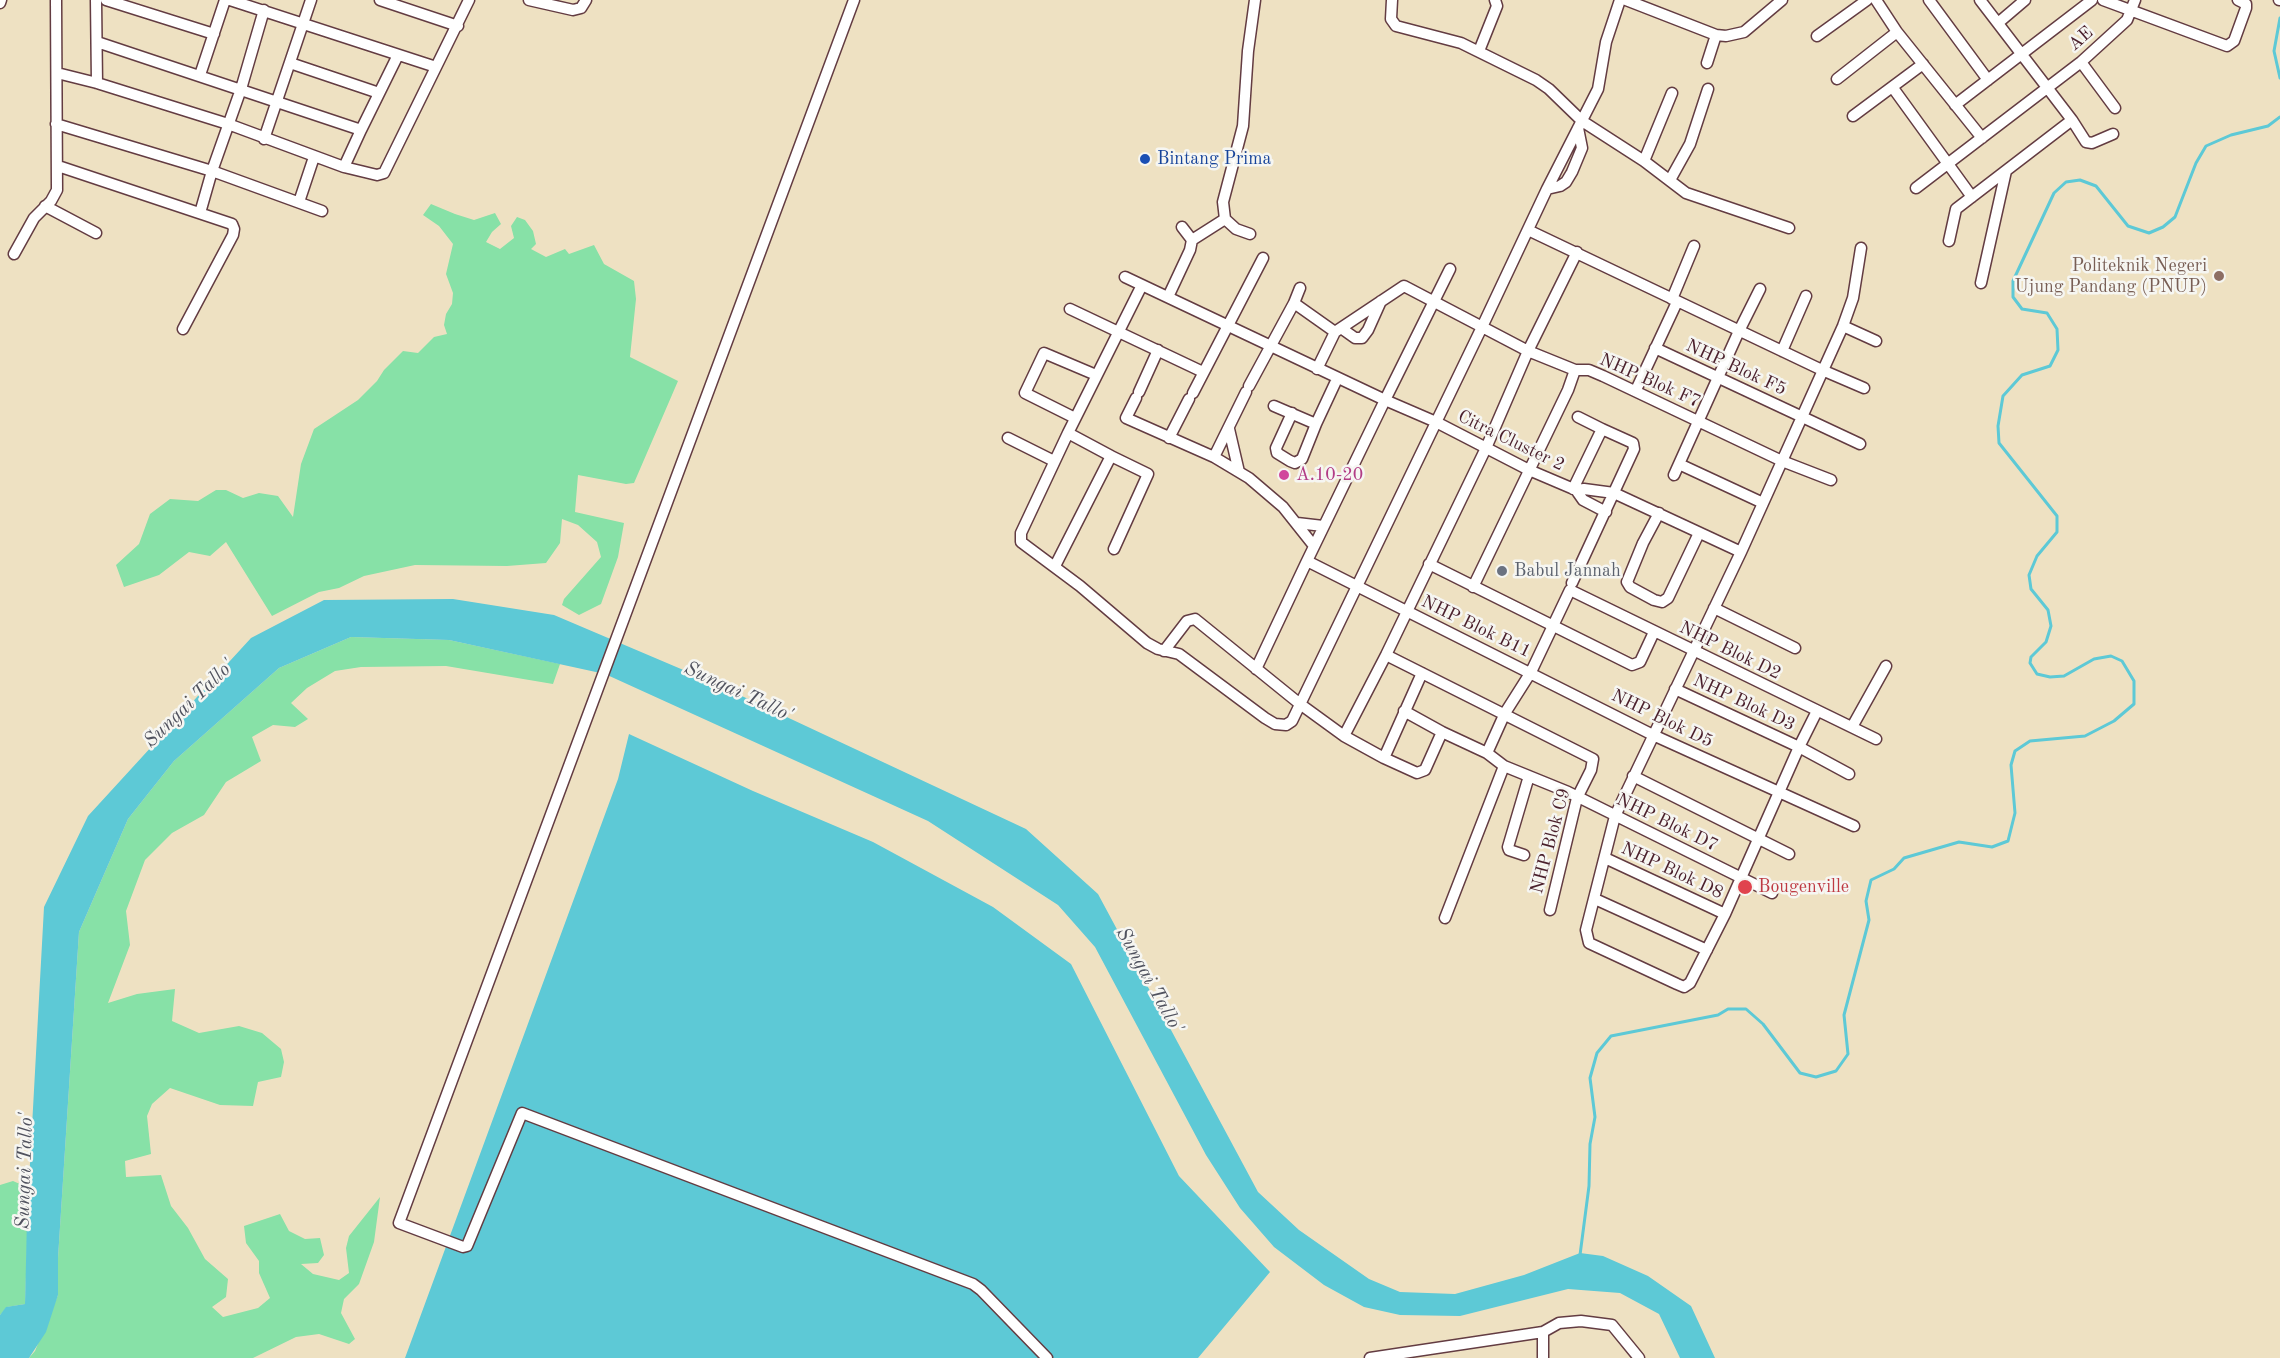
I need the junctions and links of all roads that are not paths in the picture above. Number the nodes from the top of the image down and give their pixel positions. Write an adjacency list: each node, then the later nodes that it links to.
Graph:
1 (56, 0): 44 (street)
2 (96, 0): 35 (street)
3 (106, 0): 32 (street)
4 (225, 0): 32 (street)
5 (230, 0): 27 (street)
6 (311, 0): 29 (street)
7 (380, 0): 30 (street)
8 (469, 0): 30 (street)
9 (529, 0): 10 (street)
10 (586, 0)
11 (854, 0): 217 (street)
12 (1255, 0): 81 (street)
13 (1392, 0): 36 (street)
14 (1496, 0): 36 (street)
15 (1620, 0): 62 (street)
16 (1626, 0): 33 (street)
17 (1782, 0): 33 (street)
18 (1867, 0): 34 (street)
19 (1876, 0): 31 (street)
20 (1929, 0): 47 (street)
21 (1980, 0): 28 (street)
22 (2025, 0): 28 (street)
23 (2092, 0): 38 (street)
24 (2103, 0): 26 (street)
25 (2241, 1): 26 (street)
26 (2133, 5): 39 (street, AE)
27 (264, 10): 29 (street); 51 (street)
28 (1998, 23): 38 (street)
29 (302, 24): 37 (street); 40 (street)
30 (458, 26): 43 (street)
31 (1897, 32): 42 (street); 46 (street)
32 (214, 34): 45 (street)
33 (1716, 35): 41 (street)
34 (1816, 36)
35 (97, 42): 45 (street); 48 (street)
36 (1479, 51): 62 (street)
37 (398, 55): 43 (street); 53 (street)
38 (2022, 55): 47 (street); 50 (street)
39 (2081, 62): 50 (street, AE); 57 (street)
40 (290, 63): 53 (street); 55 (street)
41 (1707, 63)
42 (1923, 64): 49 (street); 56 (street)
43 (436, 67): 71 (street)
44 (57, 73): 48 (street); 60 (street)
45 (200, 75): 51 (street)
46 (1837, 79)
47 (1988, 80): 56 (street)
48 (97, 82): 61 (street)
49 (1893, 88): 58 (street); 69 (street)
50 (2047, 88): 59 (street); 65 (street, AE)
51 (241, 89): 55 (street); 61 (street)
52 (1708, 89): 74 (street)
53 (379, 93): 63 (street)
54 (1672, 93): 68 (street)
55 (278, 101): 63 (street); 66 (street)
56 (1956, 105): 65 (street)
57 (2115, 108)
58 (1853, 116)
59 (2072, 120): 64 (street); 73 (street)
60 (56, 124): 70 (street); 72 (street)
61 (228, 124): 66 (street); 72 (street)
62 (1580, 125): 68 (street); 84 (street)
63 (361, 130): 71 (street)
64 (2113, 134)
65 (1982, 138): 69 (street, AE)
66 (264, 139): 67 (street)
67 (314, 157): 71 (street); 77 (street)
68 (1644, 161): 74 (street)
69 (1949, 163): 75 (street, AE); 76 (street)
70 (58, 166): 78 (street); 80 (street)
71 (344, 166)
72 (212, 171): 77 (street); 80 (street)
73 (2006, 171): 76 (street); 96 (street)
74 (1670, 180): 83 (street)
75 (1916, 188)
76 (1972, 197): 88 (street)
77 (299, 202): 79 (street)
78 (45, 206): 85 (street); 92 (street)
79 (322, 211)
80 (200, 213): 110 (street)
81 (1226, 219): 86 (street); 87 (street)
82 (1182, 227): 87 (street)
83 (1789, 228)
84 (1528, 230): 91 (street, NHP Blok F5); 109 (street)
85 (96, 233)
86 (1250, 234)
87 (1192, 240): 101 (street)
88 (1949, 241)
89 (1694, 246): 103 (street)
90 (1861, 248): 108 (street)
91 (1577, 252): 103 (street, NHP Blok F5); 118 (street)
92 (14, 254)
93 (1263, 258): 107 (street)
94 (1449, 269): 104 (street)
95 (1125, 277): 97 (street, Citra Cluster 2)
96 (1982, 283)
97 (1142, 285): 101 (street, Citra Cluster 2); 112 (street)
98 (1300, 288): 105 (street)
99 (1760, 289): 113 (street)
100 (1806, 296): 119 (street)
101 (1168, 297): 107 (street, Citra Cluster 2)
102 (1382, 300): 104 (street); 111 (street); 111 (street)
103 (1675, 300): 113 (street, NHP Blok F5); 116 (street)
104 (1434, 301): 109 (street); 129 (street)
105 (1294, 303): 111 (street); 115 (street)
106 (1071, 309): 112 (street)
107 (1226, 326): 115 (street, Citra Cluster 2); 123 (street)
108 (1843, 326): 114 (street); 122 (street)
109 (1482, 327): 118 (street); 136 (street)
110 (183, 329)
111 (1338, 330): 120 (street)
112 (1117, 331): 117 (street); 124 (street)
113 (1738, 331): 119 (street, NHP Blok F5); 125 (street)
114 (1876, 341)
115 (1269, 346): 120 (street, Citra Cluster 2); 138 (street)
116 (1655, 348): 125 (street, NHP Blok F5); 128 (street)
117 (1158, 351): 123 (street); 142 (street)
118 (1528, 351): 121 (street); 144 (street)
119 (1782, 351): 122 (street, NHP Blok F5)
120 (1317, 369): 126 (street, Citra Cluster 2)
121 (1575, 370): 128 (street, NHP Blok F7); 150 (street, NHP Blok F7)
122 (1822, 370): 127 (street, NHP Blok F5); 133 (street)
123 (1203, 372): 142 (street)
124 (1096, 375): 134 (street); 134 (street)
125 (1718, 376): 133 (street, NHP Blok F5); 135 (street)
126 (1337, 379): 129 (street, Citra Cluster 2); 137 (street)
127 (1864, 388)
128 (1636, 390): 135 (street, NHP Blok F7)
129 (1385, 400): 136 (street, Citra Cluster 2); 160 (street)
130 (1274, 405): 131 (street)
131 (1292, 413): 137 (street); 137 (street)
132 (1578, 417): 139 (street)
133 (1802, 417): 143 (street, NHP Blok F5); 147 (street)
134 (1075, 418): 140 (street)
135 (1699, 421): 147 (street, NHP Blok F7); 149 (street)
136 (1436, 422): 144 (street, Citra Cluster 2); 168 (street)
137 (1316, 424)
138 (1229, 429): 146 (street); 151 (street)
139 (1602, 429): 154 (street, Citra Cluster 2); 155 (street)
140 (1068, 433): 145 (street); 148 (street)
141 (1008, 438): 148 (street)
142 (1169, 438): 146 (street)
143 (1860, 444)
144 (1486, 448): 150 (street, Citra Cluster 2); 166 (street)
145 (1111, 456): 163 (street); 167 (street)
146 (1214, 458): 151 (street)
147 (1782, 460): 153 (street, NHP Blok F7); 156 (street)
148 (1054, 461): 167 (street)
149 (1679, 464): 152 (street); 156 (street)
150 (1529, 470): 154 (street, Citra Cluster 2); 169 (street, NHP Blok F7)
151 (1239, 472): 159 (street)
152 (1674, 475)
153 (1831, 480)
154 (1574, 490): 155 (street, Citra Cluster 2); 157 (street, Citra Cluster 2)
155 (1614, 493): 157 (street); 158 (street, Citra Cluster 2)
156 (1763, 503): 164 (street)
157 (1606, 512): 170 (street)
158 (1659, 513): 161 (street, Citra Cluster 2); 161 (street)
159 (1297, 523): 160 (street); 162 (street)
160 (1323, 526): 162 (street)
161 (1699, 533): 164 (street, Citra Cluster 2)
162 (1314, 546): 165 (street)
163 (1114, 549)
164 (1741, 552): 171 (street)
165 (1307, 561): 168 (street, NHP Blok B11); 180 (street)
166 (1429, 564): 169 (street); 172 (street)
167 (1055, 566): 176 (street)
168 (1357, 587): 172 (street, NHP Blok B11); 184 (street)
169 (1473, 587): 173 (street)
170 (1571, 587): 173 (street); 174 (street, NHP Blok D2)
171 (1714, 608): 175 (street); 177 (street)
172 (1406, 612): 178 (street); 181 (street, NHP Blok B11)
173 (1551, 626): 174 (street); 181 (street)
174 (1654, 632): 177 (street, NHP Blok D2)
175 (1795, 648)
176 (1164, 651): 180 (street); 184 (street)
177 (1694, 652): 183 (street); 186 (street, NHP Blok D2)
178 (1386, 655): 182 (street); 190 (street)
179 (1886, 666): 188 (street)
180 (1256, 669): 184 (street)
181 (1531, 672): 187 (street); 191 (street, NHP Blok D5)
182 (1422, 673): 185 (street); 187 (street)
183 (1675, 689): 191 (street); 193 (street, NHP Blok D3)
184 (1300, 705): 190 (street)
185 (1404, 711): 189 (street, NHP Blok D7); 195 (street)
186 (1817, 711): 188 (street, NHP Blok D2); 193 (street)
187 (1505, 714): 194 (street); 201 (street, NHP Blok C9)
188 (1852, 728): 192 (street, NHP Blok D2)
189 (1442, 732): 194 (street, NHP Blok D7); 195 (street)
190 (1341, 734): 195 (street)
191 (1653, 735): 199 (street); 200 (street, NHP Blok D5)
192 (1876, 739)
193 (1798, 747): 197 (street, NHP Blok D3); 200 (street)
194 (1487, 753): 196 (street, NHP Blok D7)
195 (1384, 758)
196 (1504, 766): 198 (street, NHP Blok D7); 213 (street)
197 (1849, 774)
198 (1529, 776): 201 (street, NHP Blok D7); 206 (street)
199 (1633, 776): 202 (street); 204 (street)
200 (1780, 792): 203 (street, NHP Blok D5); 204 (street)
201 (1577, 798): 202 (street, NHP Blok D7); 211 (street, NHP Blok C9)
202 (1615, 816): 207 (street); 208 (street, NHP Blok D7)
203 (1854, 826)
204 (1758, 840): 205 (street); 208 (street)
205 (1789, 854)
206 (1524, 855)
207 (1605, 858): 210 (street); 212 (street, NHP Blok D8)
208 (1742, 877): 209 (street, NHP Blok D7); 212 (street)
209 (1772, 893)
210 (1594, 899): 214 (street); 214 (street)
211 (1550, 910)
212 (1725, 914): 214 (street)
213 (1445, 918)
214 (1707, 950)
215 (1543, 1332): 216 (street); 219 (street); 220 (street)
216 (1419, 1355): 218 (street)
217 (1047, 1358)
218 (1370, 1358)
219 (1543, 1358)
220 (1639, 1358)

